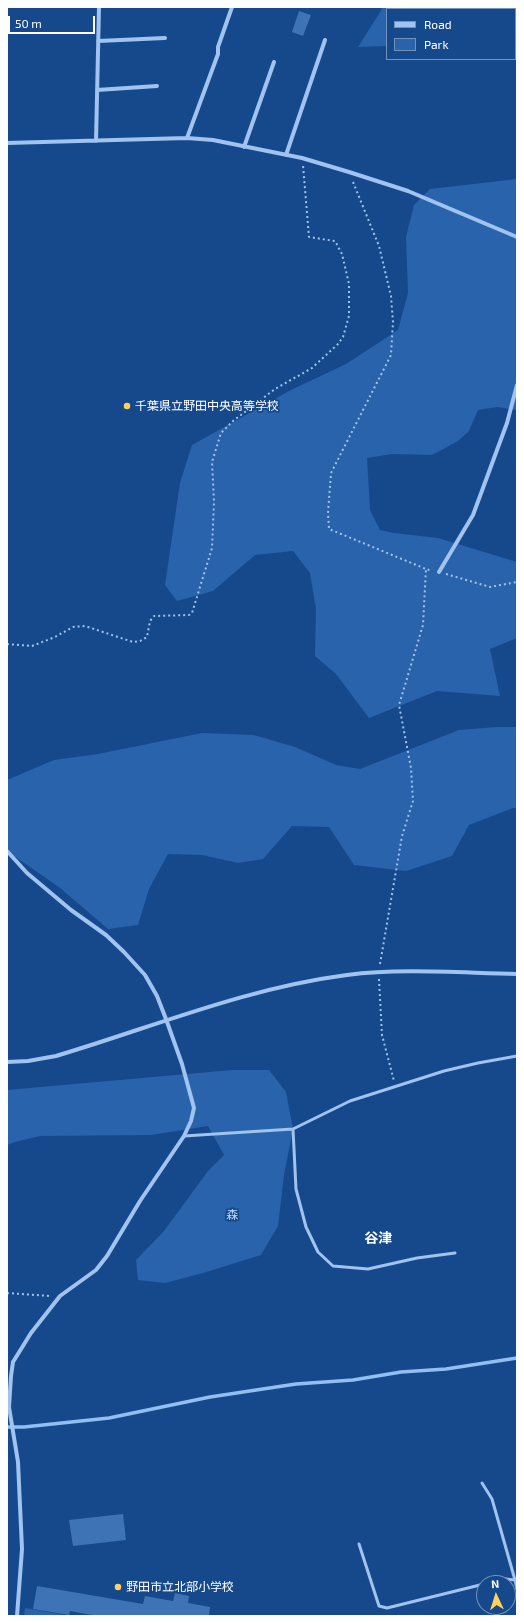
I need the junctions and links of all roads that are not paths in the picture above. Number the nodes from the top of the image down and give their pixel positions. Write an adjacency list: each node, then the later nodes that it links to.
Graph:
1 (98, 7): 5 (street)
2 (232, 7): 9 (street)
3 (165, 38): 5 (street)
4 (325, 40): 13 (street)
5 (98, 41): 8 (street)
6 (274, 62): 12 (street)
7 (157, 86): 8 (street)
8 (97, 90): 10 (street)
9 (187, 138): 10 (street); 12 (street)
10 (96, 141): 11 (street)
11 (7, 143)
12 (244, 147): 13 (street)
13 (286, 155): 14 (street)
14 (517, 236)
15 (517, 385): 16 (street)
16 (439, 572)
17 (7, 851): 19 (street)
18 (517, 974): 19 (street)
19 (166, 1020): 21 (street); 23 (street)
20 (517, 1056): 22 (lane)
21 (7, 1062)
22 (293, 1129): 23 (lane); 24 (lane)
23 (184, 1136): 29 (street)
24 (455, 1253)
25 (482, 1483): 27 (lane)
26 (359, 1544): 28 (lane)
27 (514, 1575)
28 (476, 1586)
29 (17, 1616)

